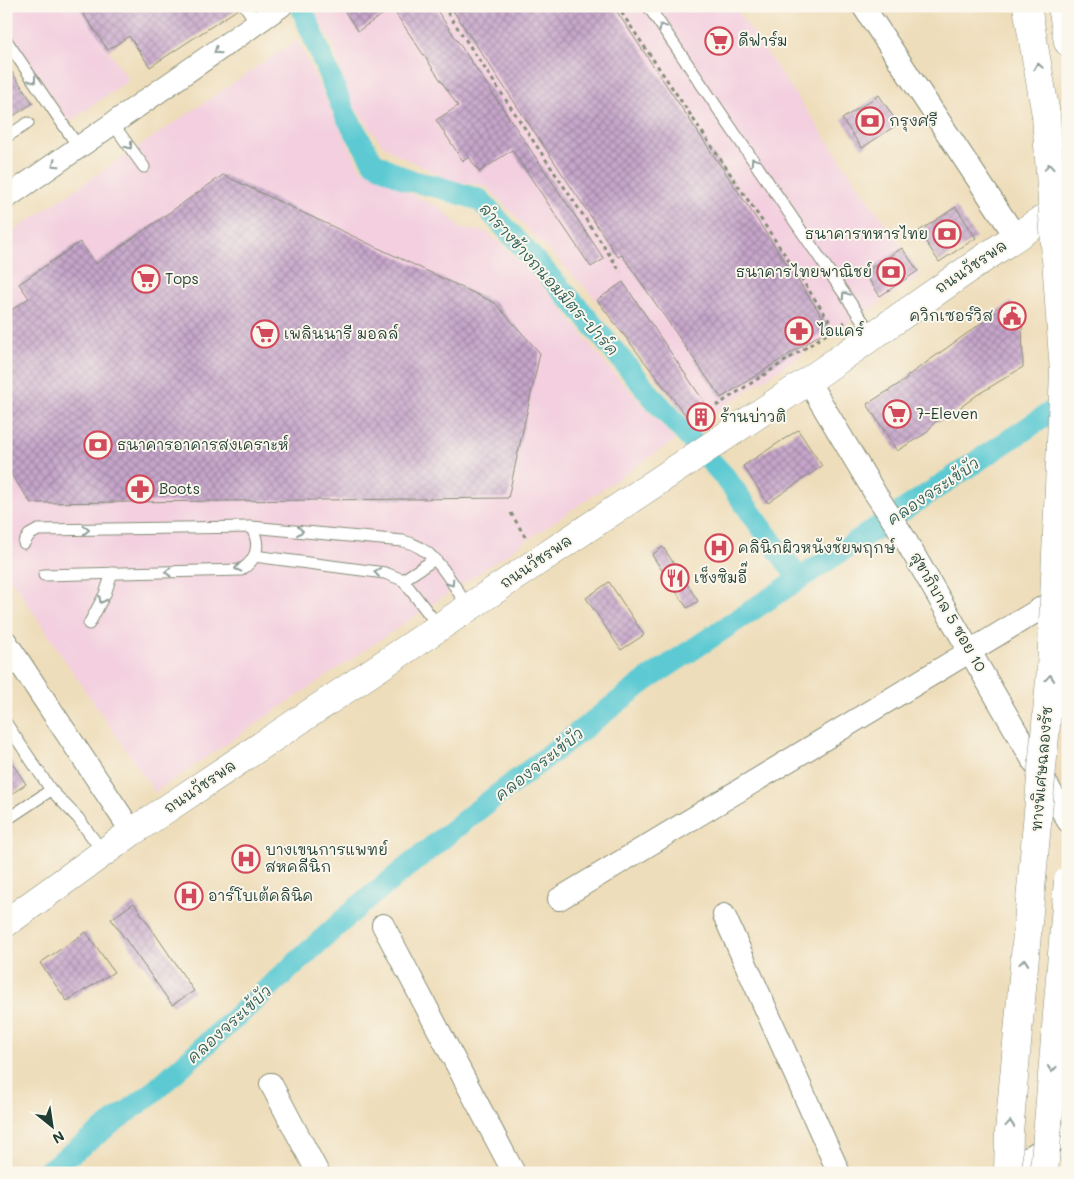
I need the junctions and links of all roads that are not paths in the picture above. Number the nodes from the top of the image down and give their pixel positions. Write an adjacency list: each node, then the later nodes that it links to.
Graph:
1 (648, 6): 17 (lane, one-way to 1)
2 (863, 6): 16 (street)
3 (1028, 6): 48 (main road, ทางพิเศษฉลองรัช, one-way to 3, bridge)
4 (1062, 6): 8 (main road)
5 (279, 7): 6 (street)
6 (251, 15): 10 (street, one-way to 10)
7 (6, 40): 12 (lane, one-way to 12)
8 (1068, 42)
9 (28, 123): 11 (lane)
10 (113, 124): 12 (street); 13 (lane, one-way to 13)
11 (6, 137)
12 (79, 148): 14 (street, one-way to 14)
13 (144, 167)
14 (6, 198)
15 (1068, 202): 16 (main road, ถนนวัชรพล)
16 (1016, 236): 17 (main road, ถนนวัชรพล)
17 (873, 336): 18 (main road, ถนนวัชรพล)
18 (808, 381): 27 (main road, ถนนวัชรพล); 31 (street, สุขาภิบาล 5 ซอย 10)
19 (251, 527): 20 (lane, one-way to 19); 21 (lane); 22 (lane, one-way to 22)
20 (24, 543)
21 (254, 556): 23 (lane, one-way to 23); 25 (lane, one-way to 21)
22 (435, 558): 25 (lane); 27 (lane, one-way to 27)
23 (112, 574): 24 (lane); 28 (lane, one-way to 28)
24 (44, 576)
25 (403, 580): 29 (lane)
26 (1068, 593): 31 (street)
27 (468, 607): 29 (main road, ถนนวัชรพล)
28 (89, 624)
29 (439, 627): 36 (main road, ถนนวัชรพล)
30 (6, 642): 36 (street)
31 (971, 652): 35 (street, สุขาภิบาล 5 ซอย 10); 39 (street)
32 (6, 723): 33 (lane)
33 (51, 790): 34 (lane); 37 (lane)
34 (6, 820)
35 (1068, 821)
36 (132, 832): 37 (main road, ถนนวัชรพล)
37 (104, 852): 41 (main road, ถนนวัชรพล)
38 (1068, 880): 49 (main road, one-way to 49, bridge)
39 (558, 899)
40 (724, 915): 47 (street)
41 (6, 923)
42 (383, 925): 46 (street)
43 (271, 1084): 45 (street)
44 (1068, 1133): 48 (street)
45 (318, 1173)
46 (514, 1173)
47 (839, 1173)
48 (1007, 1173)
49 (1044, 1173)

